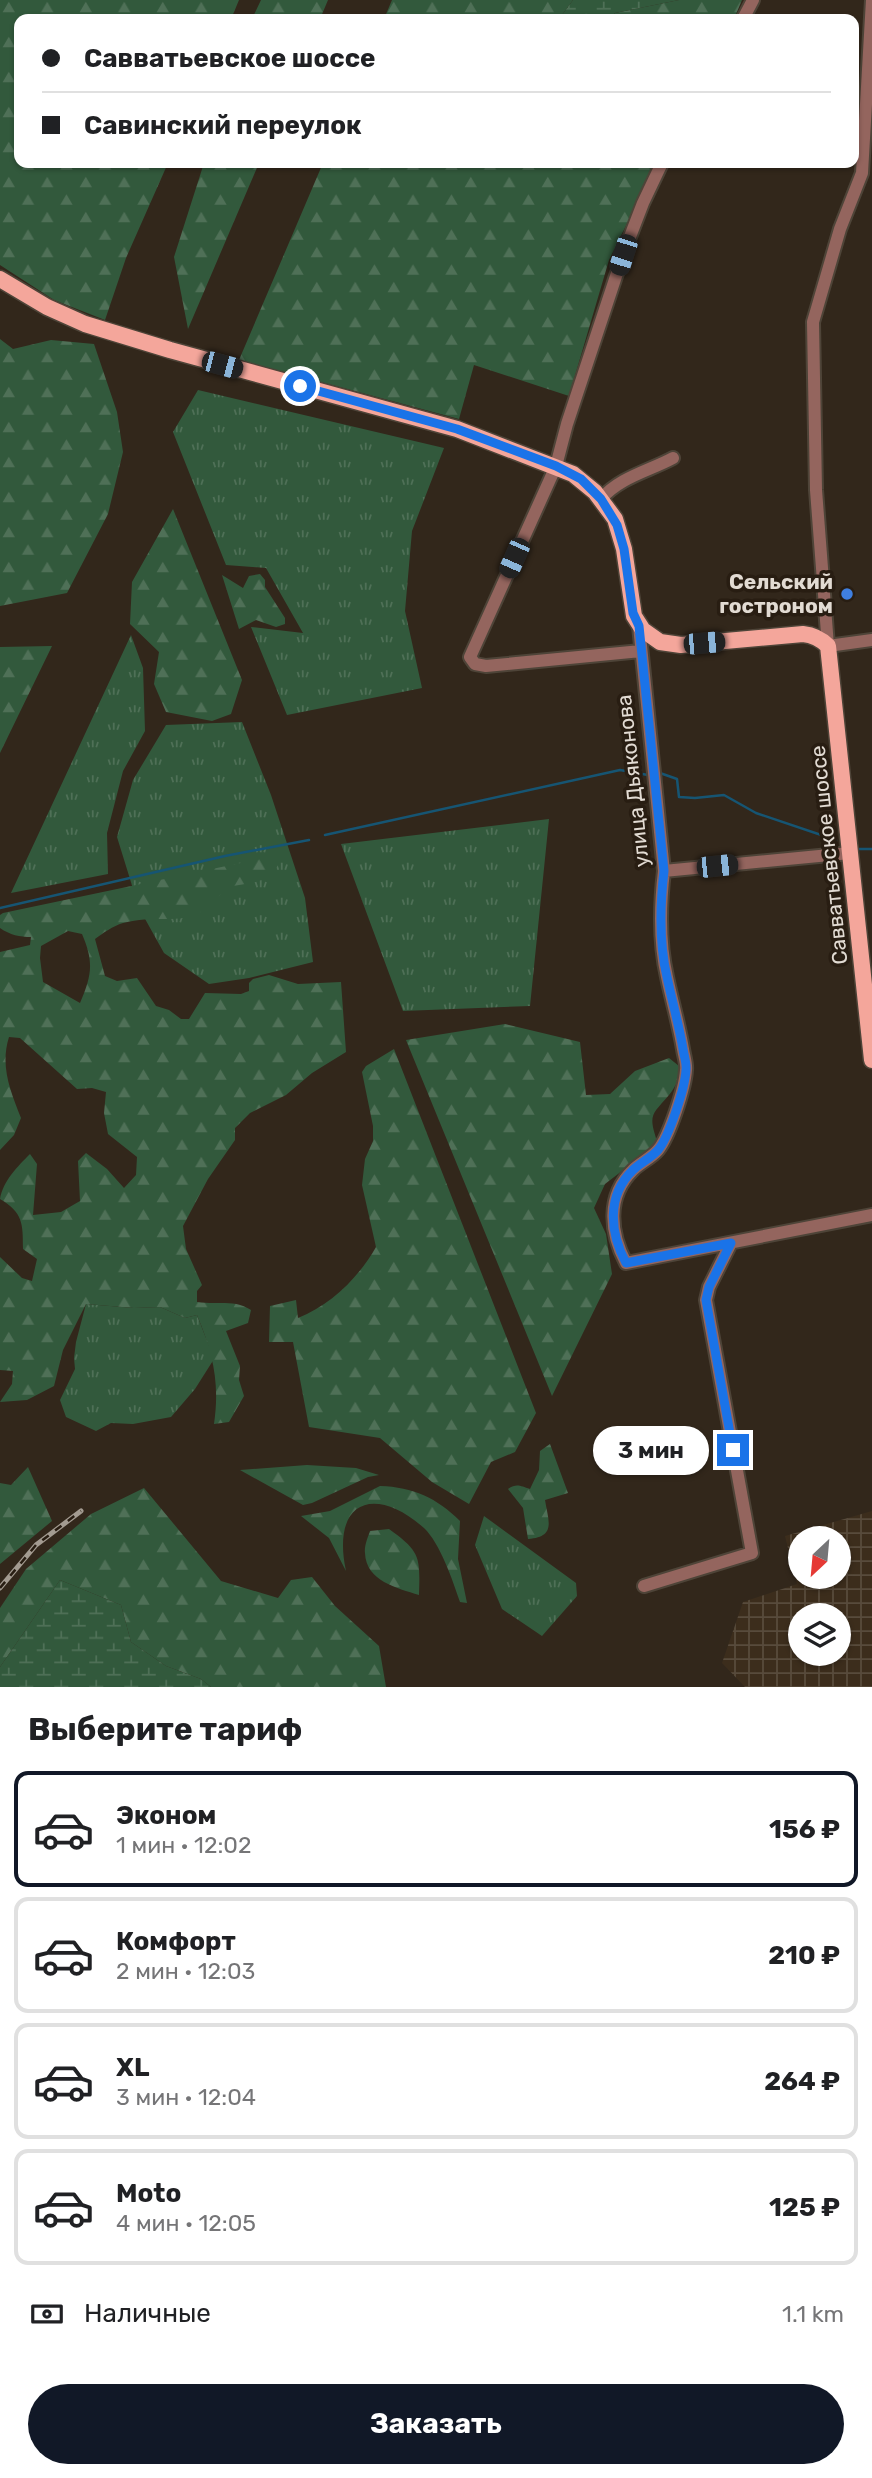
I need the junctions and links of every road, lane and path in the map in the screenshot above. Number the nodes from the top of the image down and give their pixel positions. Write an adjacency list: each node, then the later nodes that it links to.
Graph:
1 (872, 0): 9 (street)
2 (660, 168): 5 (street)
3 (0, 279): 5 (main road, улица Дьяконова)
4 (673, 458): 6 (street)
5 (556, 466): 6 (main road, улица Дьяконова); 10 (street)
6 (601, 499): 7 (main road, улица Дьяконова)
7 (639, 626): 9 (main road); 10 (street, улица Дьяконова)
8 (872, 640): 9 (street)
9 (828, 646): 11 (main road, Савватьевское шоссе)
10 (640, 651): 12 (street, улица Дьяконова)
11 (850, 853): 12 (street); 13 (main road, Савватьевское шоссе)
12 (664, 871): 15 (street, улица Дьяконова)
13 (872, 1060)
14 (872, 1215): 15 (street)
15 (731, 1243): 16 (street)
16 (644, 1586)

